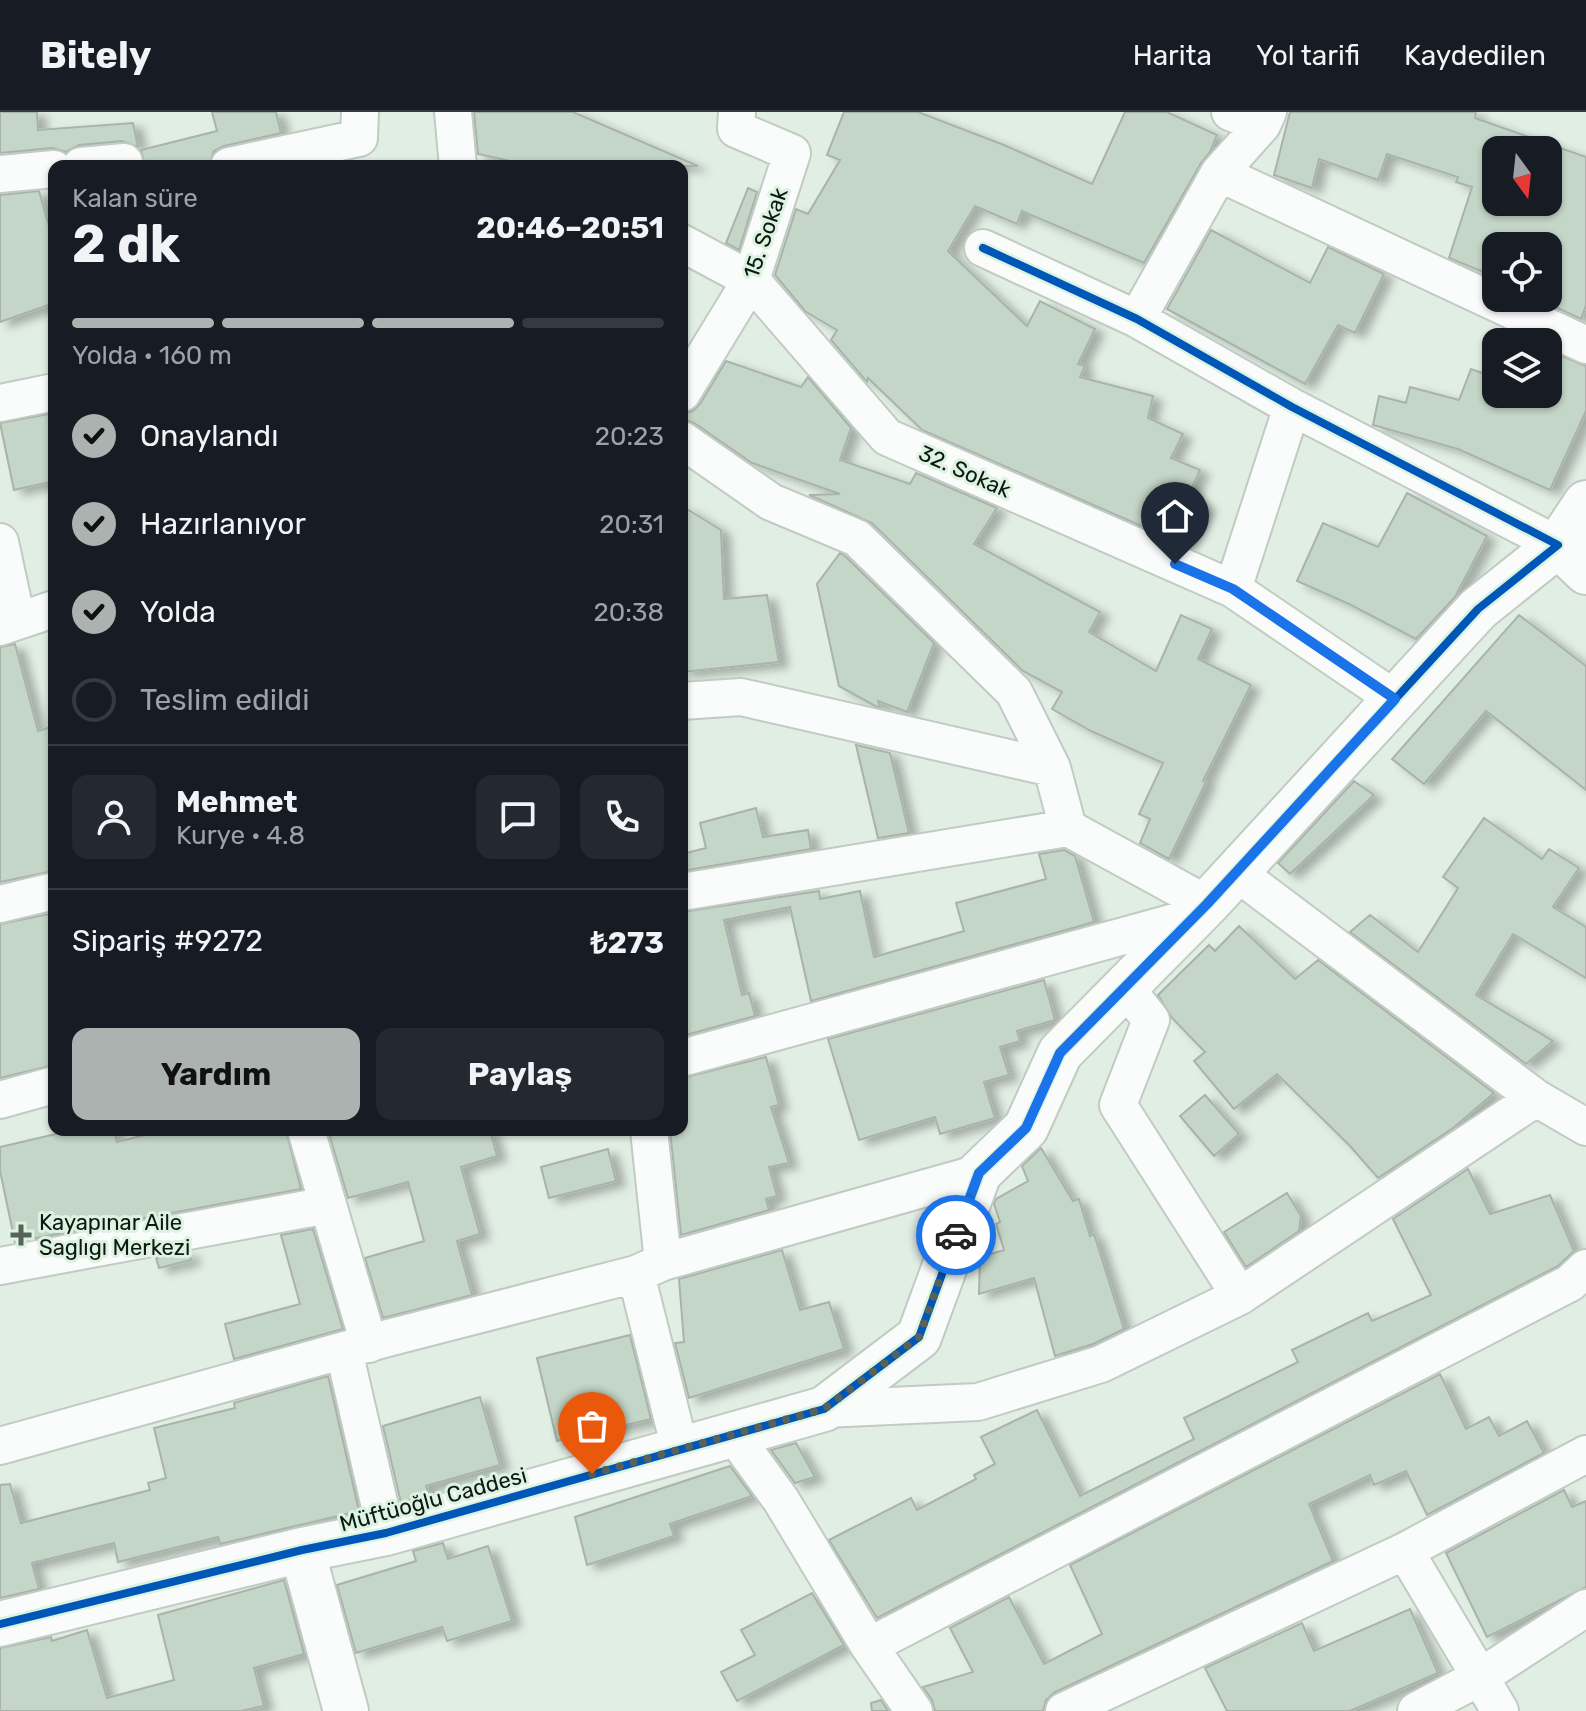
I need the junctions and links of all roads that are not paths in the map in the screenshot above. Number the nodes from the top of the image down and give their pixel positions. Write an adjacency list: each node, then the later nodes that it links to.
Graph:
1 (360, 112): 5 (street)
2 (453, 112): 6 (street)
3 (737, 112): 12 (street, 15. Sokak)
4 (1253, 116): 8 (street)
5 (257, 160)
6 (457, 160)
7 (48, 170): 9 (street)
8 (1219, 173): 13 (street); 14 (street)
9 (0, 174)
10 (688, 246): 12 (street)
11 (983, 248): 13 (street)
12 (751, 280): 15 (street, 15. Sokak); 23 (street, 32. Sokak)
13 (1137, 319): 18 (street)
14 (1586, 345)
15 (688, 383)
16 (48, 393): 17 (street)
17 (0, 403)
18 (1292, 407): 22 (street); 23 (street)
19 (688, 444): 28 (street)
20 (1586, 503): 22 (street, Müftüoğlu Caddesi)
21 (0, 542): 25 (street)
22 (1572, 559): 26 (street, Müftüoğlu Caddesi)
23 (1233, 589): 26 (street, 32. Sokak)
24 (48, 611): 25 (street)
25 (9, 624)
26 (1395, 699): 30 (street, Müftüoğlu Caddesi)
27 (688, 701): 28 (street)
28 (1052, 768): 29 (street)
29 (1068, 828): 31 (street); 34 (street)
30 (1236, 872): 34 (street, Müftüoğlu Caddesi); 38 (street)
31 (688, 891)
32 (48, 892): 33 (street)
33 (0, 904)
34 (1201, 910): 35 (street, Müftüoğlu Caddesi); 36 (street)
35 (1126, 988): 43 (street, Müftüoğlu Caddesi); 48 (street)
36 (688, 1056)
37 (48, 1087): 39 (street)
38 (1536, 1098): 40 (street); 48 (street)
39 (0, 1100)
40 (1586, 1127)
41 (308, 1136): 44 (street)
42 (649, 1136): 46 (street)
43 (979, 1173): 46 (street); 50 (street, Müftüoğlu Caddesi)
44 (328, 1205): 45 (street); 49 (street)
45 (0, 1266)
46 (649, 1268): 49 (street); 53 (street)
47 (1586, 1268): 60 (street)
48 (1240, 1296): 50 (street)
49 (357, 1348): 52 (street); 55 (street)
50 (824, 1409): 51 (street, Müftüoğlu Caddesi)
51 (733, 1434): 53 (street, Müftüoğlu Caddesi); 60 (street)
52 (0, 1446)
53 (680, 1449): 55 (street, Müftüoğlu Caddesi)
54 (1586, 1454): 57 (street)
55 (386, 1533): 56 (street, Müftüoğlu Caddesi)
56 (302, 1550): 59 (street, Müftüoğlu Caddesi); 62 (street)
57 (1405, 1551): 61 (street); 64 (street)
58 (1586, 1608): 61 (street)
59 (0, 1624)
60 (869, 1646): 63 (street)
61 (1480, 1677): 65 (street); 66 (street)
62 (342, 1710)
63 (914, 1711)
64 (1064, 1711)
65 (1416, 1711)
66 (1500, 1711)

